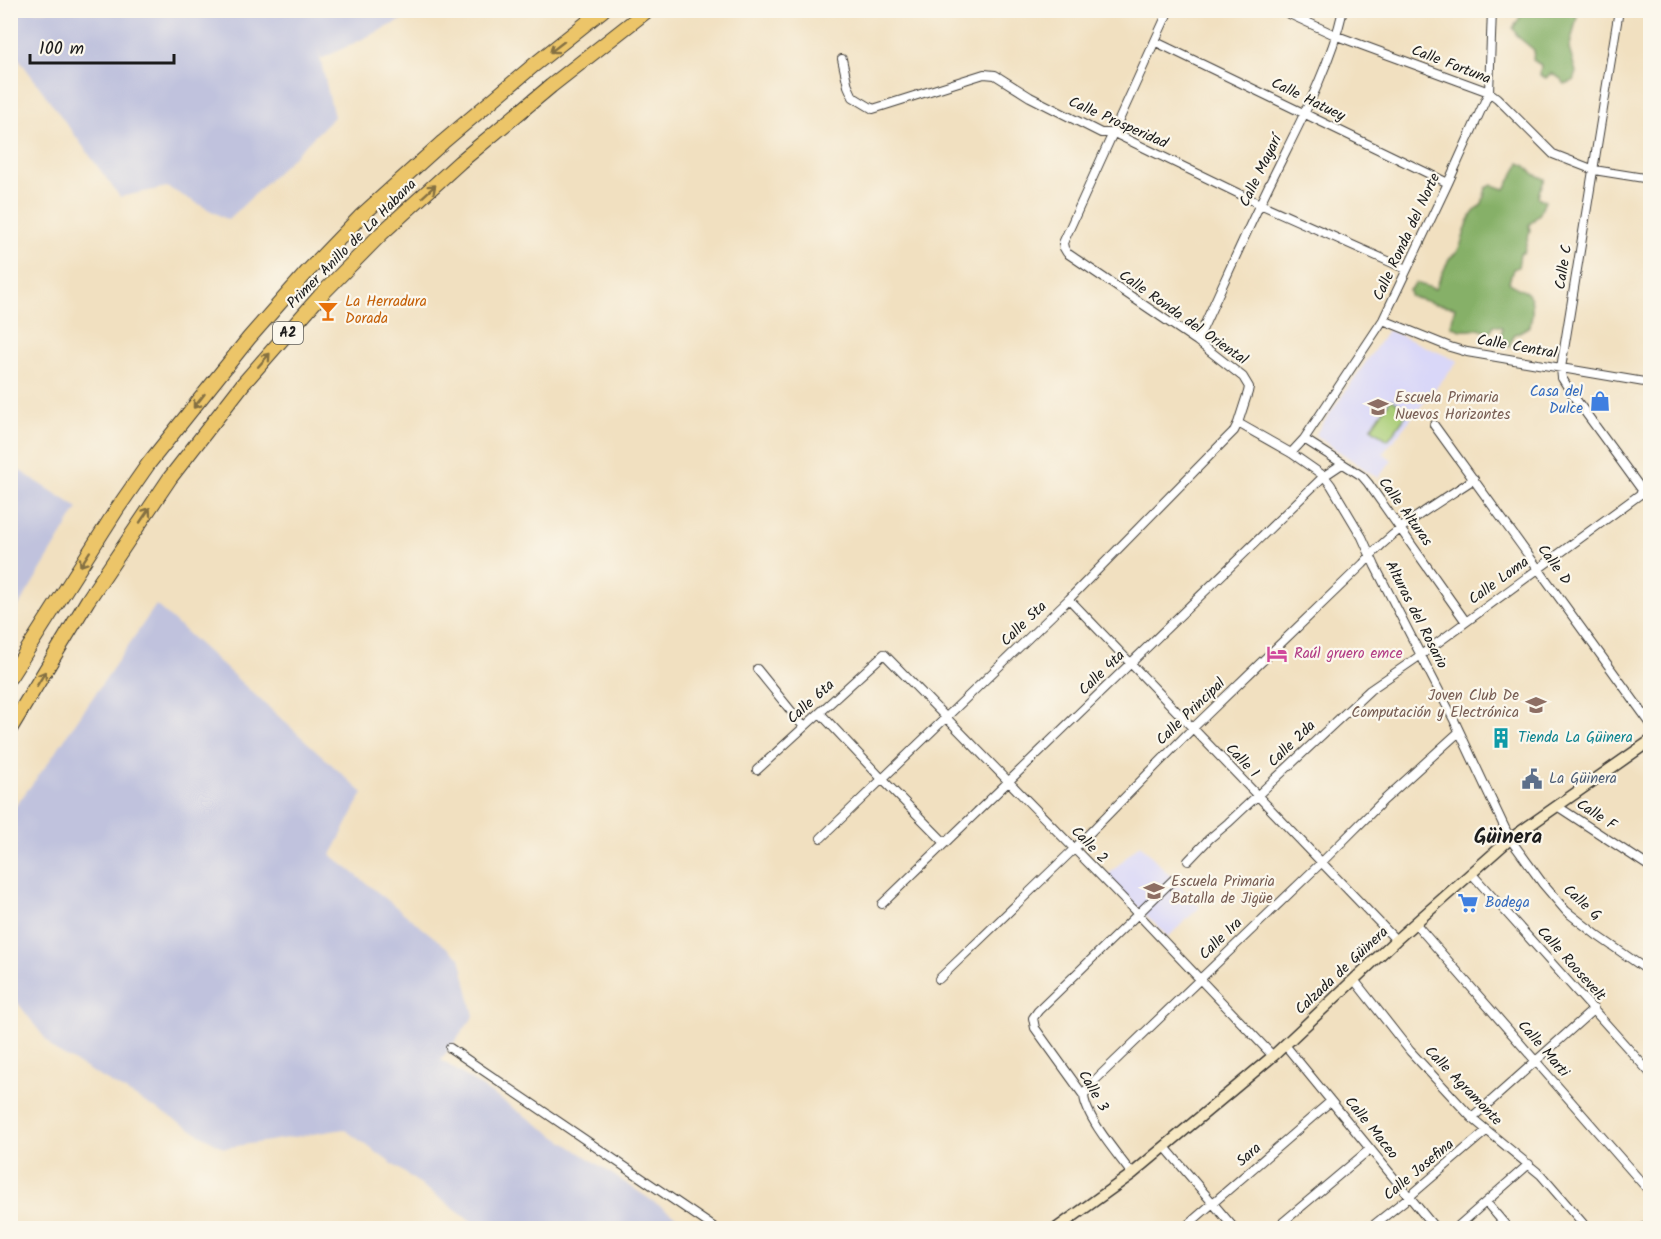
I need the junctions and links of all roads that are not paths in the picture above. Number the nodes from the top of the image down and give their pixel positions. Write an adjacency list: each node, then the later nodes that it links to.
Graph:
1 (603, 10): 41 (highway, Primer Anillo de La Habana / A2, one-way to 41)
2 (648, 10): 46 (highway, Primer Anillo de La Habana / A2, one-way to 2)
3 (1169, 10): 9 (street)
4 (1281, 10): 8 (street, Calle Fortuna)
5 (1343, 10): 8 (street, Calle Mayarí)
6 (1491, 10): 11 (street, Calle Ronda del Norte)
7 (1619, 10): 14 (street, Calle C)
8 (1337, 36): 11 (street, Calle Fortuna); 12 (street, Calle Mayarí)
9 (1156, 42): 12 (street, Calle Hatuey); 13 (street)
10 (842, 59): 13 (street, Calle Prosperidad)
11 (1489, 92): 14 (street, Calle Fortuna); 16 (street, Calle Ronda del Norte)
12 (1304, 112): 16 (street, Calle Hatuey); 17 (street, Calle Mayarí)
13 (1114, 134): 17 (street, Calle Prosperidad); 20 (street, Calle Ronda del Oriental)
14 (1594, 170): 15 (street, Calle Fortuna); 21 (street, Calle C)
15 (1650, 179)
16 (1448, 183): 18 (street, Calle Ronda del Norte)
17 (1260, 204): 18 (street, Calle Prosperidad); 20 (street, Calle Mayarí)
18 (1406, 269): 19 (street, Calle Ronda del Norte)
19 (1383, 320): 21 (street, Calle Central); 25 (street, Calle Ronda del Norte)
20 (1197, 341): 23 (street, Calle Ronda del Oriental)
21 (1561, 368): 22 (street, Calle Central); 30 (street)
22 (1650, 383)
23 (1238, 423): 26 (street, Alturas del Rosario); 35 (street, Calle 5ta)
24 (1434, 425): 29 (street, Calle D)
25 (1304, 439): 26 (street, Calle Ronda del Norte); 27 (street, Calle Alturas)
26 (1291, 453): 28 (street, Alturas del Rosario)
27 (1342, 464): 28 (street, Calle 4ta); 32 (street, Calle Alturas)
28 (1324, 476): 33 (street, Alturas del Rosario); 39 (street, Calle 4ta)
29 (1474, 479): 32 (street, Calle Principal); 34 (street, Calle D)
30 (1647, 490): 31 (street); 34 (street, Calle Loma)
31 (1650, 501)
32 (1401, 528): 33 (street, Calle Principal); 36 (street, Calle Alturas)
33 (1371, 555): 38 (street, Alturas del Rosario); 47 (street, Calle Principal)
34 (1540, 568): 36 (street, Calle Loma); 44 (street, Calle D)
35 (1069, 599): 39 (street, Calle 1); 43 (street, Calle 5ta)
36 (1466, 622): 38 (street, Calle Loma)
37 (884, 654): 42 (street, Calle 6ta); 43 (street, Calle 2)
38 (1421, 655): 48 (street, Alturas del Rosario); 53 (street, Calle 2da)
39 (1131, 664): 47 (street, Calle 1); 52 (street, Calle 4ta)
40 (757, 669): 45 (street)
41 (10, 677)
42 (820, 713): 45 (street, Calle 6ta); 51 (street)
43 (945, 718): 51 (street, Calle 5ta); 52 (street, Calle 2)
44 (1650, 723)
45 (804, 727): 50 (street, Calle 6ta)
46 (10, 729)
47 (1192, 729): 53 (street, Calle 1); 58 (street, Calle Principal)
48 (1460, 732): 56 (street, Alturas del Rosario); 60 (street, Calle 1ra)
49 (1650, 741): 54 (main road, Calzada de Güinera)
50 (757, 770)
51 (882, 779): 55 (street, Calle 5ta); 57 (street)
52 (1008, 782): 57 (street, Calle 4ta); 58 (street, Calle 2)
53 (1257, 796): 59 (street, Calle 2da); 60 (street, Calle 1)
54 (1557, 806): 56 (main road, Calzada de Güinera); 61 (street, Calle F)
55 (821, 838)
56 (1510, 839): 62 (main road, Calzada de Güinera); 68 (street, Calle G)
57 (945, 843): 64 (street, Calle 4ta)
58 (1074, 849): 65 (street, Calle 2); 69 (street, Calle Principal)
59 (1188, 861)
60 (1321, 863): 67 (street, Calle 1); 70 (street, Calle 1ra)
61 (1650, 867)
62 (1471, 873): 66 (main road, Calzada de Güinera); 72 (street, Calle Roosevelt)
63 (1174, 878): 65 (street)
64 (882, 904)
65 (1138, 914): 70 (street, Calle 2); 78 (street, Calle 3)
66 (1415, 923): 67 (main road, Calzada de Güinera); 76 (street, Calle Marti)
67 (1396, 940): 71 (main road, Calzada de Güinera)
68 (1650, 972)
69 (939, 979)
70 (1200, 979): 75 (street, Calle 2); 78 (street, Calle 1ra)
71 (1355, 981): 73 (main road, Calzada de Güinera); 80 (street, Calle Agramonte)
72 (1594, 1009): 76 (street); 77 (street, Calle Roosevelt)
73 (1285, 1045): 75 (main road, Calzada de Güinera); 79 (street, Calle Maceo)
74 (450, 1048): 91 (street)
75 (1273, 1056): 82 (main road, Calzada de Güinera)
76 (1535, 1061): 80 (street); 86 (street, Calle Marti)
77 (1650, 1073)
78 (1084, 1096): 85 (street, Calle 3)
79 (1331, 1101): 83 (street, Calle Maceo); 89 (street, Sara)
80 (1472, 1118): 81 (street, Calle Agramonte)
81 (1486, 1131): 84 (street, Calle Agramonte); 87 (street, Calle Josefina)
82 (1164, 1147): 85 (main road, Calzada de Güinera); 89 (street)
83 (1370, 1149): 87 (street, Calle Maceo); 95 (street)
84 (1529, 1164): 88 (street); 100 (street, Calle Agramonte)
85 (1132, 1174): 92 (main road, Calzada de Güinera)
86 (1650, 1191)
87 (1409, 1197): 96 (street, Calle Josefina); 97 (street, Calle Maceo)
88 (1486, 1202): 98 (street); 99 (street)
89 (1213, 1204): 93 (street, Sara); 94 (street)
90 (1650, 1222): 101 (street)
91 (715, 1228)
92 (1057, 1228)
93 (1184, 1228)
94 (1234, 1228)
95 (1276, 1228)
96 (1370, 1228)
97 (1435, 1228)
98 (1456, 1228)
99 (1508, 1228)
100 (1587, 1228)
101 (1643, 1228)

